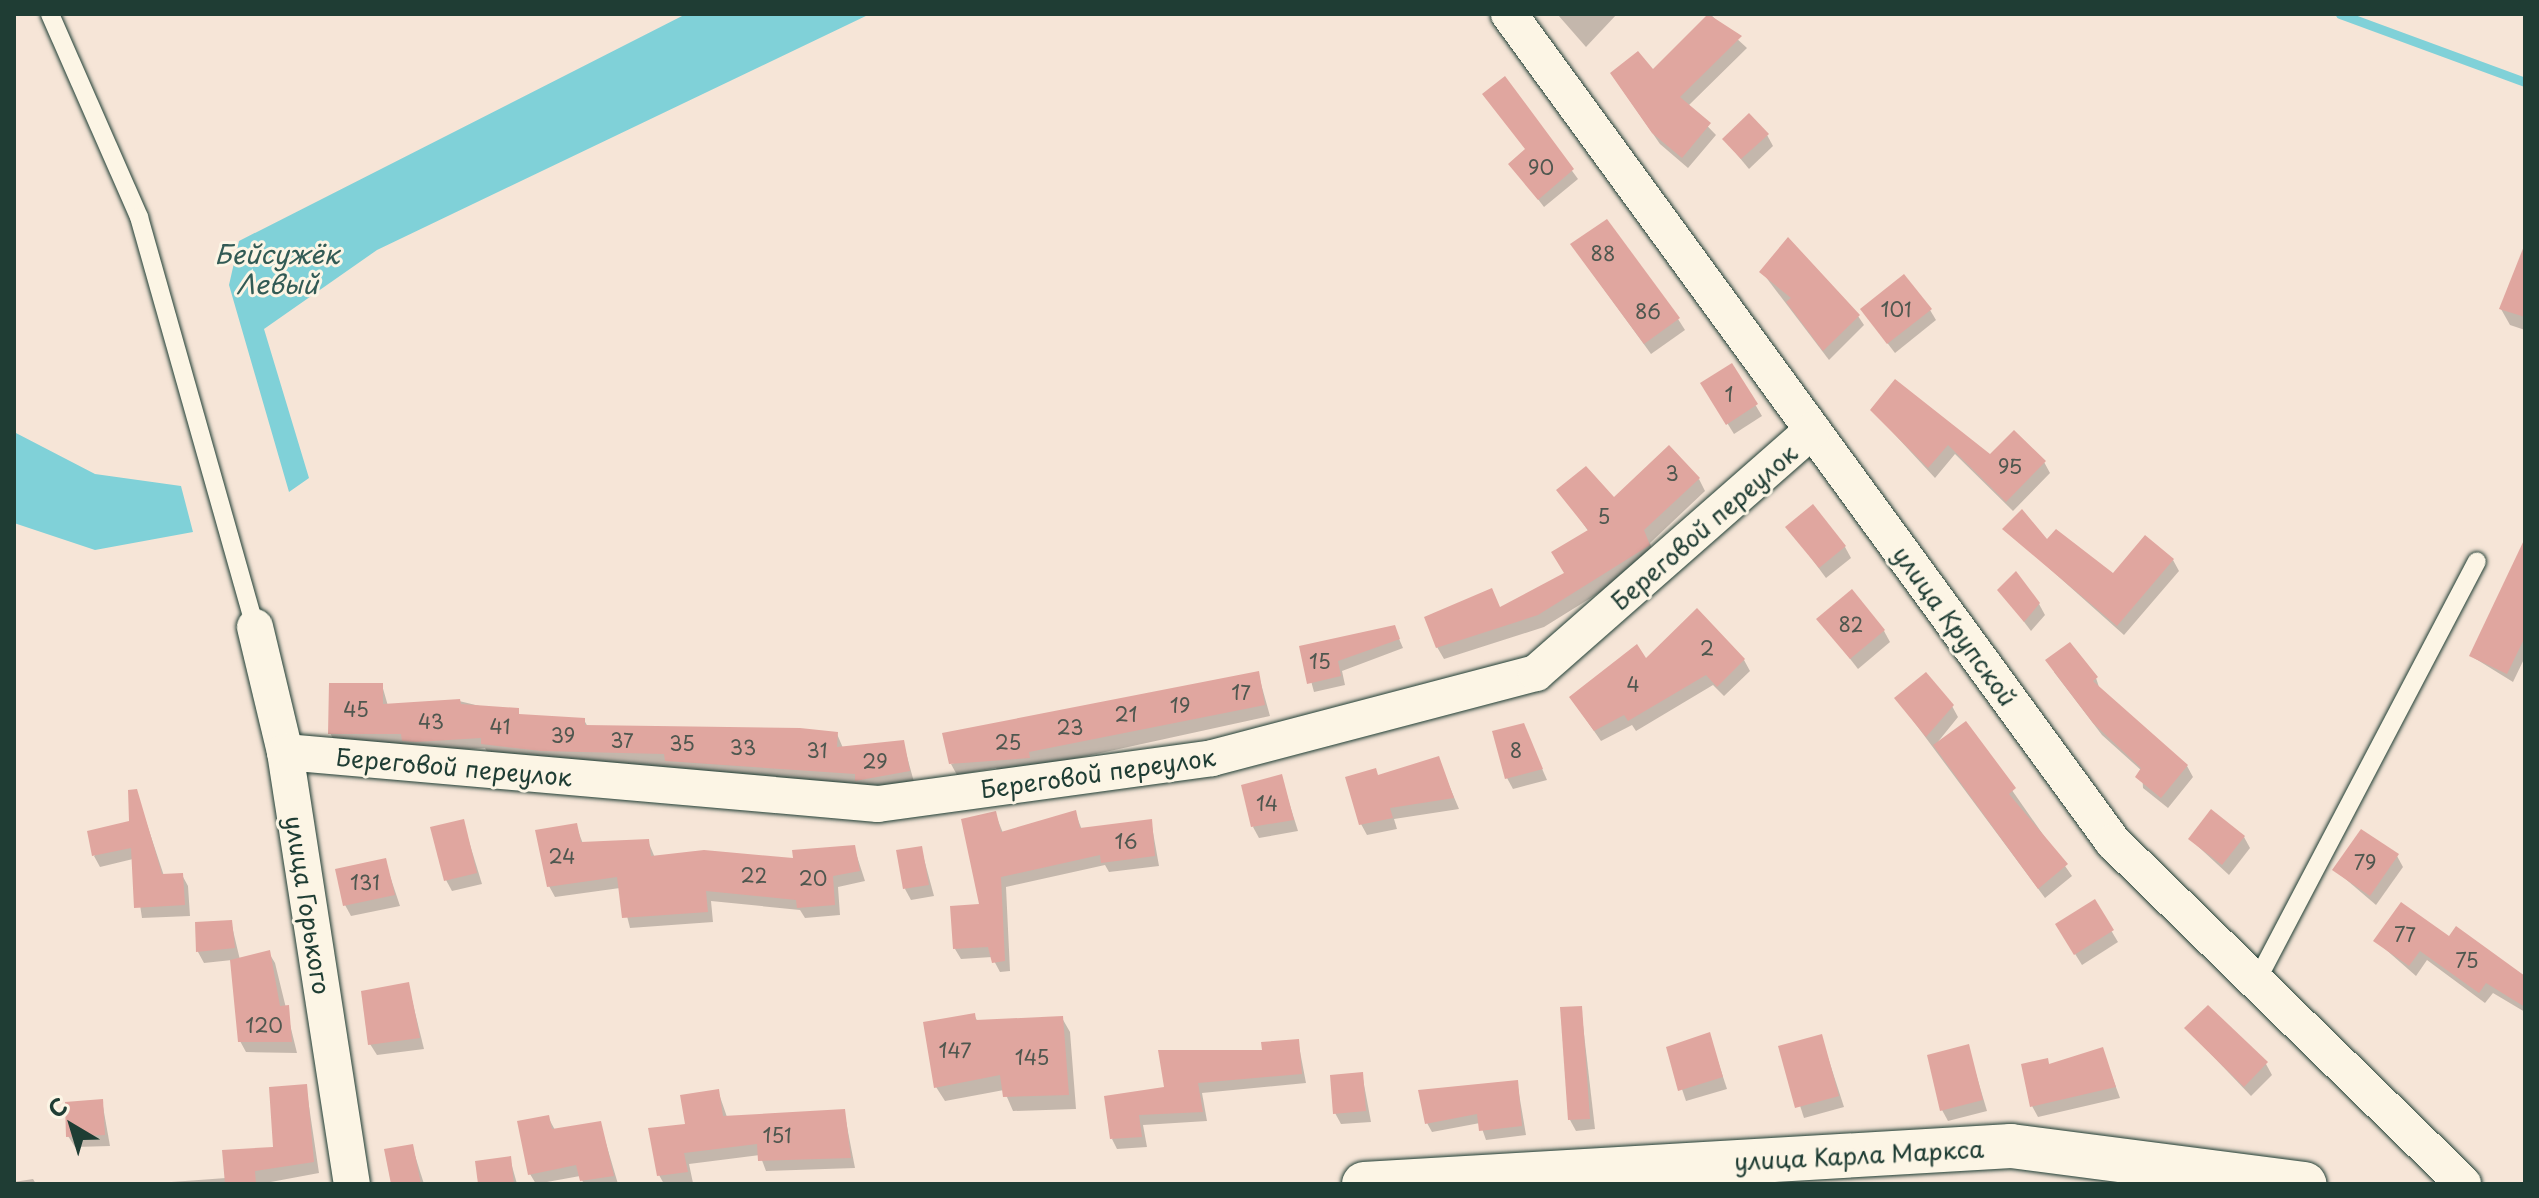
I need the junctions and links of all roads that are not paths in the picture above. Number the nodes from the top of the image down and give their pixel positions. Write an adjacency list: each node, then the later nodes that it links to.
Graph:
1 (50, 14): 5 (lane)
2 (1509, 14): 3 (street, улица Крупской)
3 (1813, 430): 6 (street, Береговой переулок); 7 (street, улица Крупской)
4 (2477, 561): 7 (lane)
5 (255, 627): 6 (street, улица Горького)
6 (285, 752): 8 (street, улица Горького)
7 (2256, 982): 11 (street, улица Крупской)
8 (352, 1184)
9 (1364, 1184): 10 (main road, улица Карла Маркса)
10 (2305, 1184)
11 (2463, 1184)

